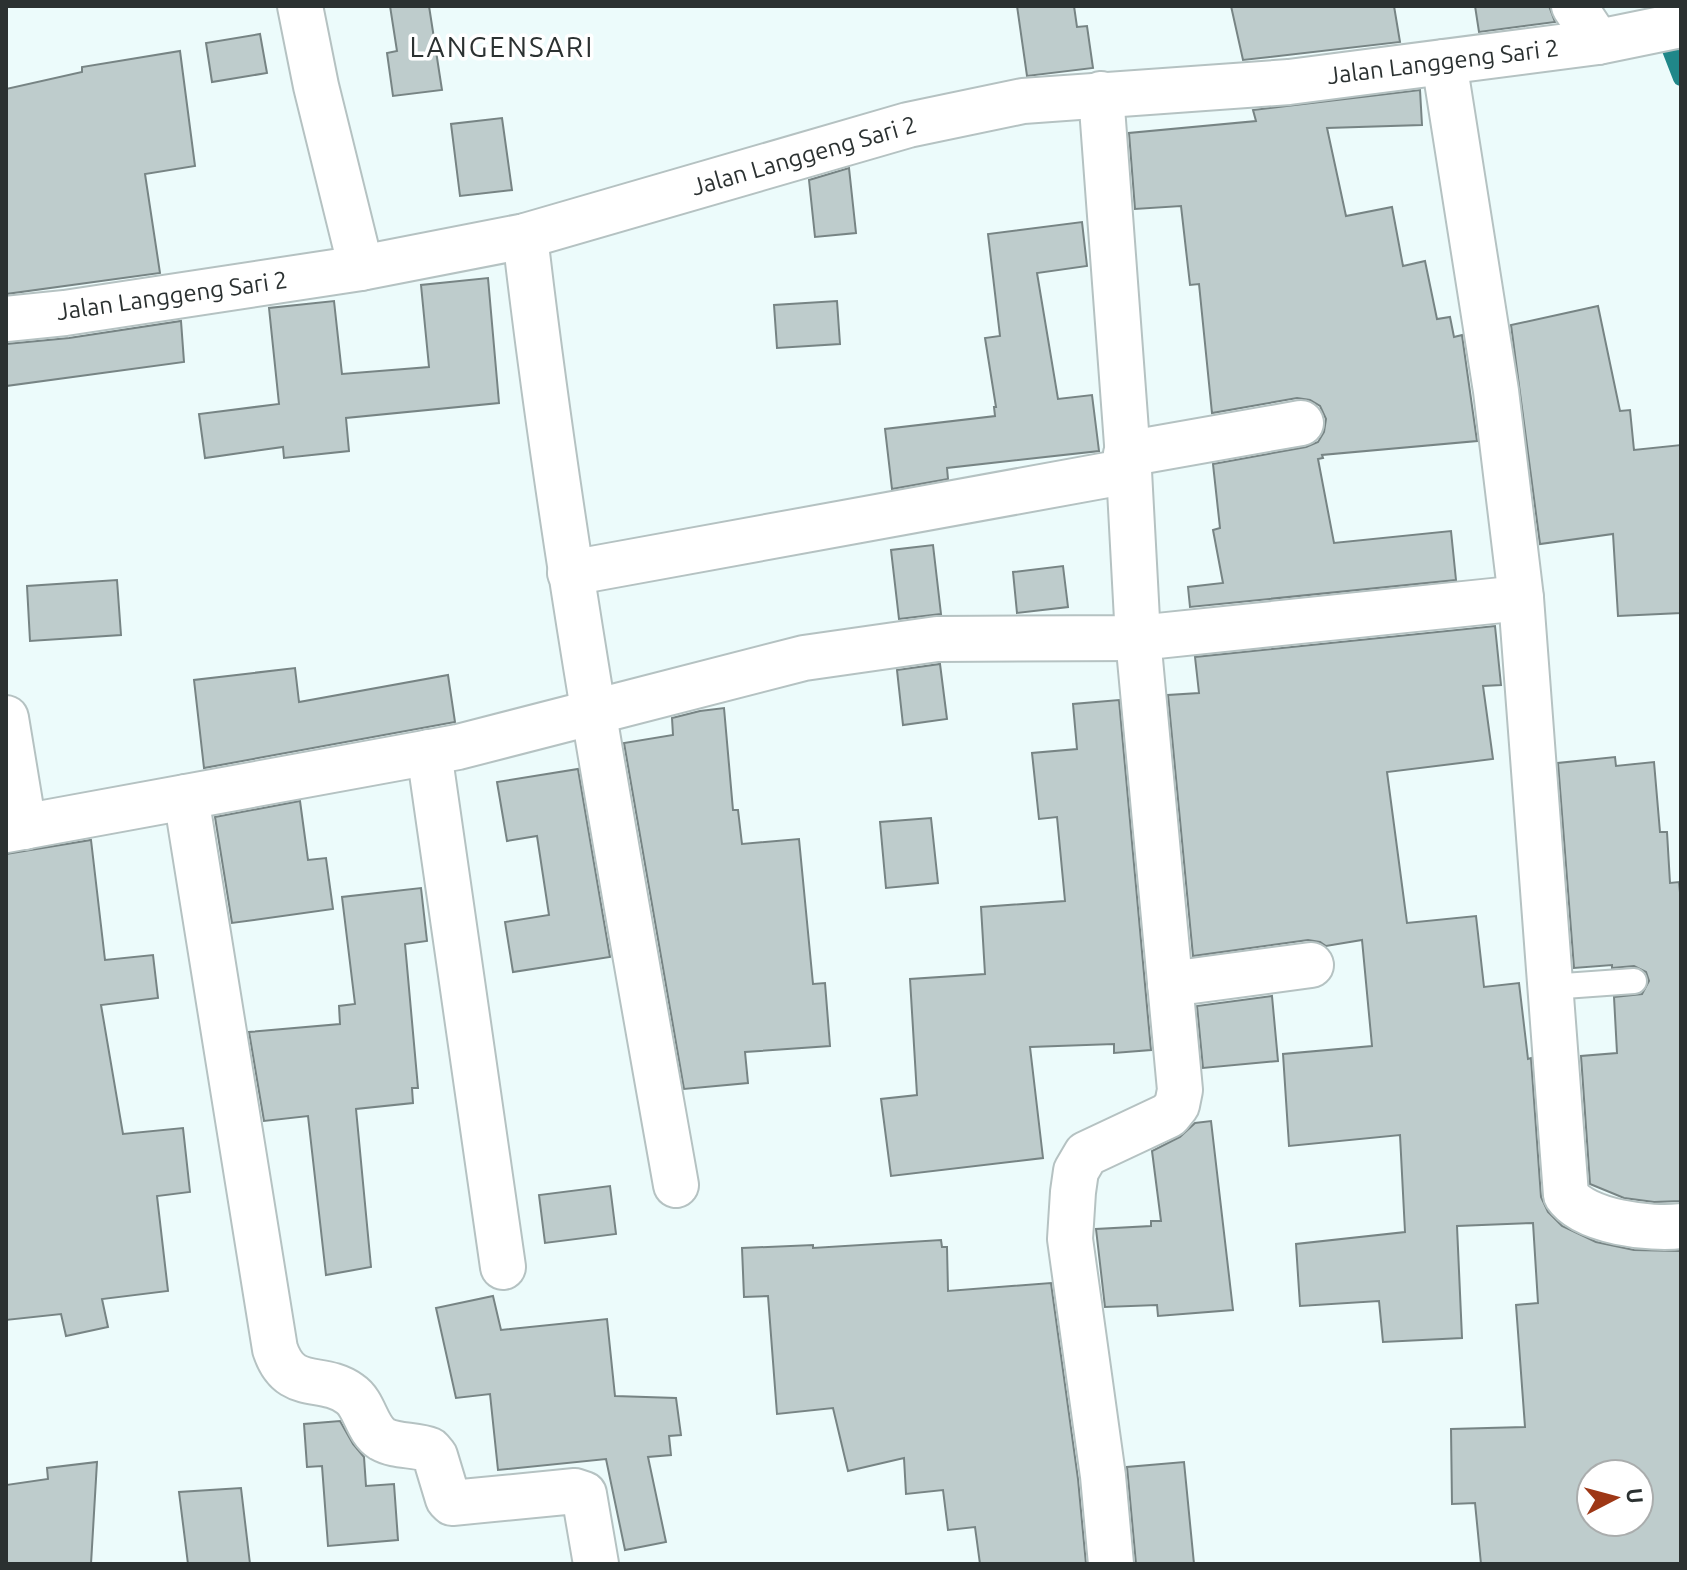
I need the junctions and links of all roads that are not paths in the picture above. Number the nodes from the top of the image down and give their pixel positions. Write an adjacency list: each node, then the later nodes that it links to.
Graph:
1 (300, 6): 8 (street)
2 (1574, 6): 4 (street)
3 (1673, 27): 4 (street, Jalan Langgeng Sari 2)
4 (1604, 41): 5 (street, Jalan Langgeng Sari 2)
5 (1444, 62): 6 (street, Jalan Langgeng Sari 2); 13 (street)
6 (1101, 94): 7 (street, Jalan Langgeng Sari 2); 11 (street)
7 (525, 236): 8 (street, Jalan Langgeng Sari 2); 12 (street)
8 (361, 268): 9 (street, Jalan Langgeng Sari 2)
9 (6, 319)
10 (1301, 423): 11 (street)
11 (1128, 463): 12 (street); 14 (street)
12 (570, 573): 15 (street)
13 (1521, 598): 14 (street); 23 (street)
14 (1138, 638): 15 (street); 22 (street)
15 (593, 713): 17 (street); 24 (street)
16 (6, 718): 19 (street)
17 (429, 752): 18 (street); 26 (street)
18 (186, 797): 19 (street); 27 (street)
19 (15, 829)
20 (1311, 965): 22 (street)
21 (1634, 981): 23 (lane)
22 (1170, 984): 28 (street)
23 (1550, 987): 25 (street)
24 (676, 1185)
25 (1681, 1226)
26 (503, 1267)
27 (596, 1564)
28 (1111, 1564)

